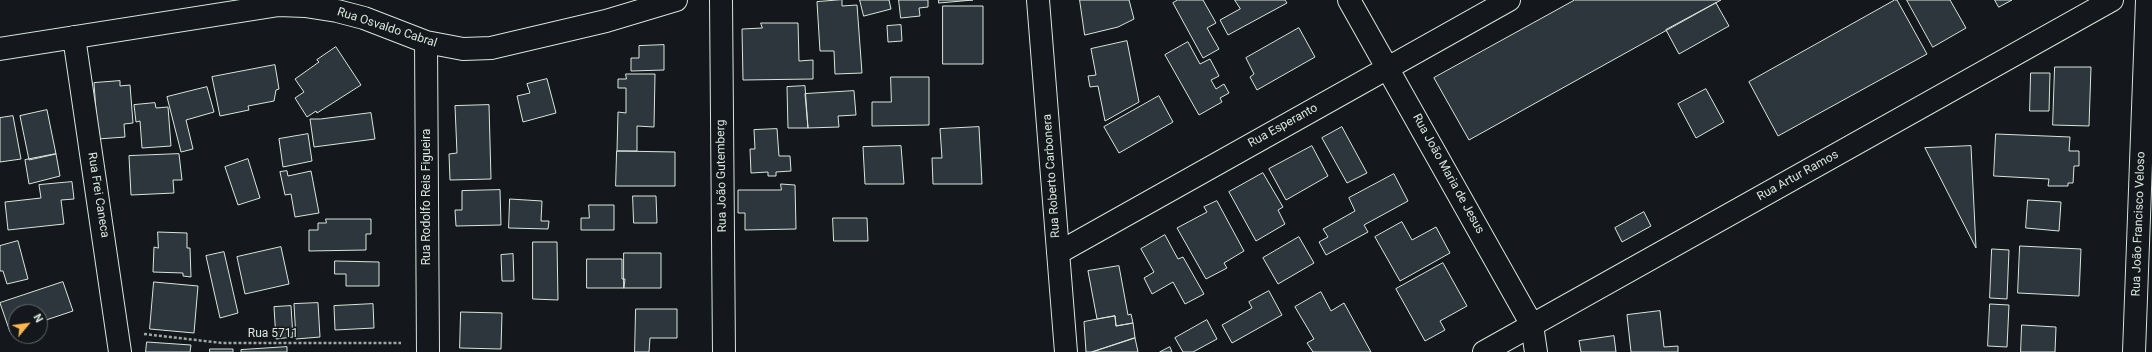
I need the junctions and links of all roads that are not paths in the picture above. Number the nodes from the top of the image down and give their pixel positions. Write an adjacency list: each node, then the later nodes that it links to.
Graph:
1 (676, 0): 9 (street, Rua Osvaldo Cabral)
2 (721, 0): 16 (street, Rua João Gutemberg)
3 (1038, 0): 12 (street, Rua Roberto Carbonera)
4 (1350, 0): 11 (street, Rua João Maria de Jesus)
5 (1509, 0): 11 (street, Rua Esperanto)
6 (2112, 0): 13 (street, Rua Artur Ramos)
7 (2147, 0): 20 (street, Rua João Francisco Veloso)
8 (74, 37): 9 (street, Rua Osvaldo Cabral); 10 (street, Rua Osvaldo Cabral); 15 (street, Rua Frei Caneca)
9 (426, 42): 14 (street, Rua Rodolfo Reis Figueira)
10 (0, 49)
11 (1388, 68): 12 (street, Rua Esperanto); 13 (street, Rua João Maria de Jesus)
12 (1058, 253): 17 (street, Rua Roberto Carbonera)
13 (1532, 325): 18 (street, Rua Artur Ramos); 19 (street, Rua João Maria de Jesus)
14 (428, 348)
15 (120, 352)
16 (724, 352)
17 (1066, 352)
18 (1484, 352)
19 (1536, 352)
20 (2134, 352)

